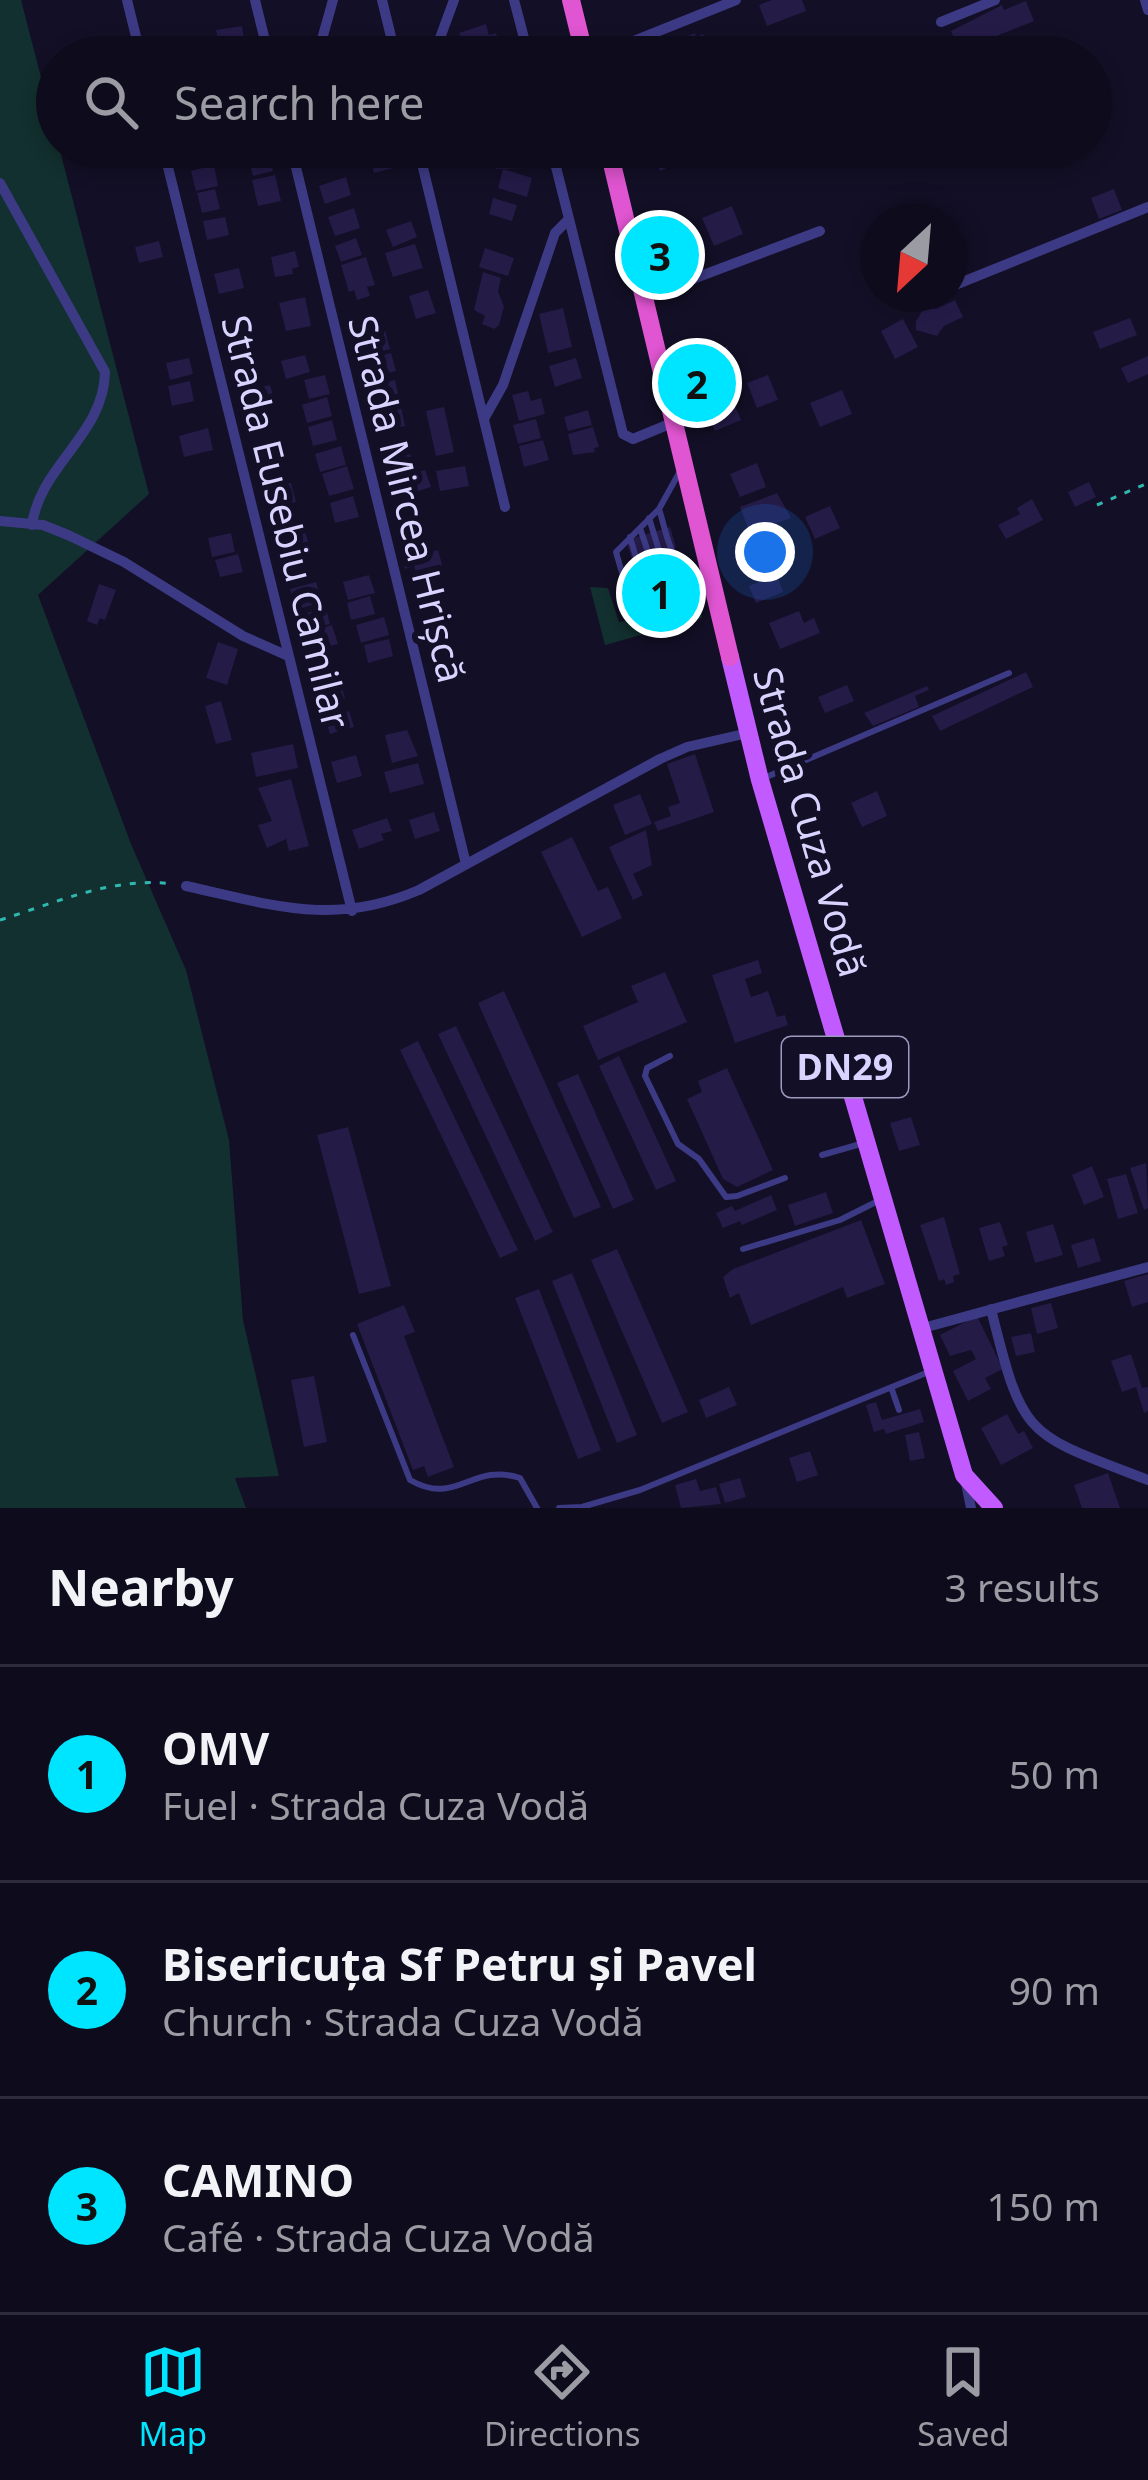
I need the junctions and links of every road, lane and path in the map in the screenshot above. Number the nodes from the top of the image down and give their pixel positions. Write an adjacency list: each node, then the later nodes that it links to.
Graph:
1 (128, 0): 13 (street)
2 (255, 0): 14 (street)
3 (333, 0): 15 (street)
4 (382, 0): 16 (street)
5 (454, 0): 17 (street)
6 (514, 0): 18 (street)
7 (571, 0): 19 (highway)
8 (736, 0): 20 (street)
9 (995, 0): 12 (street)
10 (1145, 0): 11 (street)
11 (1148, 10)
12 (941, 22)
13 (136, 36)
14 (264, 36)
15 (323, 36)
16 (391, 36)
17 (441, 36)
18 (523, 36)
19 (580, 36)
20 (647, 36)
21 (169, 168): 50 (street, Strada Eusebiu Camilar)
22 (296, 168): 55 (street, Strada Mircea Hrișcă)
23 (423, 168): 33 (street)
24 (555, 168): 28 (street)
25 (613, 168): 30 (highway, Strada Cuza Vodă / DN29)
26 (0, 183): 42 (street)
27 (1148, 207): 31 (street)
28 (568, 220): 33 (street); 34 (street)
29 (820, 231): 32 (street)
30 (631, 239): 32 (highway, Strada Cuza Vodă / DN29); 32 (lane)
31 (968, 280)
32 (644, 292): 34 (highway, Strada Cuza Vodă / DN29)
33 (484, 417): 38 (street)
34 (672, 423): 35 (highway, Strada Cuza Vodă / DN29)
35 (682, 464): 39 (lane); 48 (highway, Strada Cuza Vodă / DN29)
36 (1148, 482): 37 (path)
37 (1097, 506)
38 (506, 507)
39 (659, 509): 40 (lane); 45 (lane)
40 (649, 518): 43 (lane); 46 (lane)
41 (0, 521): 42 (street)
42 (32, 525): 50 (street)
43 (640, 528): 44 (lane); 47 (lane)
44 (630, 537): 49 (lane); 49 (lane)
45 (677, 564): 46 (lane); 48 (lane)
46 (664, 567): 47 (lane)
47 (654, 570): 49 (lane)
48 (710, 572): 51 (highway, Strada Cuza Vodă / DN29)
49 (641, 574)
50 (288, 656): 57 (street, Strada Eusebiu Camilar)
51 (730, 657): 53 (main road, Strada Cuza Vodă / DN29)
52 (1009, 673): 54 (lane)
53 (748, 733): 54 (main road, Strada Cuza Vodă / DN29); 55 (street)
54 (760, 780): 60 (main road, Strada Cuza Vodă / DN29)
55 (466, 864): 57 (street)
56 (186, 886): 57 (street); 58 (path)
57 (352, 911)
58 (0, 920)
59 (670, 1056): 62 (lane)
60 (868, 1142): 61 (lane); 63 (main road, Strada Cuza Vodă / DN29)
61 (822, 1155)
62 (785, 1178)
63 (885, 1198): 64 (lane); 67 (main road, Strada Cuza Vodă / DN29)
64 (743, 1250)
65 (1148, 1267): 66 (street)
66 (991, 1309): 67 (street); 73 (street)
67 (923, 1328): 69 (main road, Strada Cuza Vodă / DN29)
68 (353, 1335): 74 (lane)
69 (935, 1369): 70 (lane); 72 (main road, Strada Cuza Vodă / DN29)
70 (891, 1387): 71 (lane); 75 (lane)
71 (899, 1410)
72 (964, 1475): 76 (street, Strada Cuza Vodă); 77 (main road, DN29)
73 (1148, 1480)
74 (537, 1508)
75 (559, 1508)
76 (971, 1508)
77 (994, 1508)

